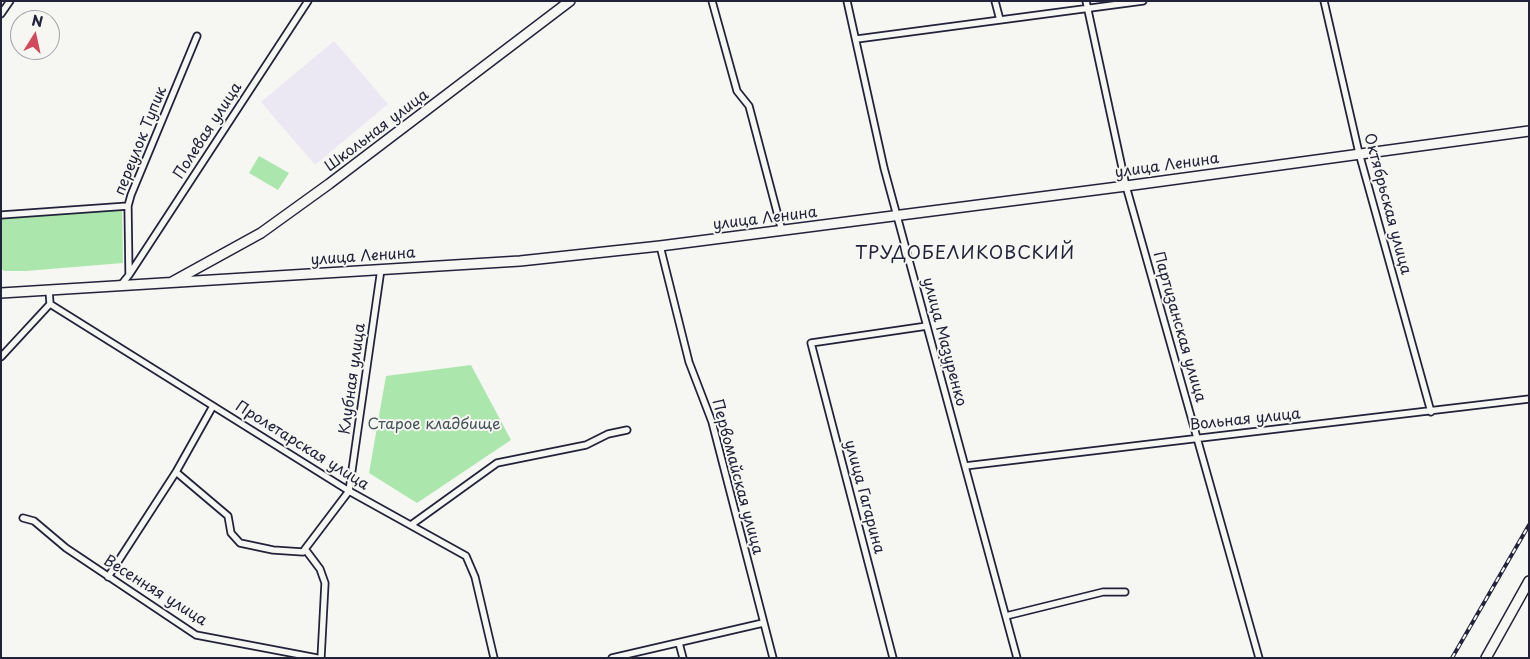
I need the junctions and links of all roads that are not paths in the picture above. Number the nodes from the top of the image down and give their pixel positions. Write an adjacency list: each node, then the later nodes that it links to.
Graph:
1 (10, 1): 11 (street)
2 (308, 1): 25 (street, Полевая улица)
3 (570, 1): 24 (street, Школьная улица)
4 (712, 1): 21 (street)
5 (847, 1): 14 (street, улица Мазуренко)
6 (995, 1): 12 (street)
7 (1086, 1): 10 (street, Партизанская улица)
8 (1143, 1): 10 (street)
9 (1324, 1): 16 (street, Октябрьская улица)
10 (1088, 8): 12 (street); 17 (street, Партизанская улица)
11 (1, 14)
12 (1000, 20): 14 (street)
13 (197, 36): 18 (street, переулок Тупик)
14 (856, 39): 20 (street, улица Мазуренко)
15 (1529, 131): 16 (street, улица Ленина)
16 (1359, 153): 17 (street, улица Ленина); 36 (street, Октябрьская улица)
17 (1126, 186): 20 (street, улица Ленина); 38 (street, Партизанская улица)
18 (128, 206): 19 (street); 25 (street, переулок Тупик)
19 (1, 215)
20 (897, 215): 21 (street, улица Ленина); 32 (street, улица Мазуренко)
21 (782, 231): 22 (street, улица Ленина)
22 (660, 246): 23 (street, улица Ленина); 49 (street, Первомайская улица)
23 (381, 270): 26 (street, улица Ленина); 41 (street, Клубная улица)
24 (193, 272): 26 (street); 27 (street, Школьная улица)
25 (129, 275): 28 (street)
26 (193, 282): 27 (street, улица Ленина)
27 (166, 284): 28 (street, улица Ленина)
28 (120, 286): 29 (street, улица Ленина)
29 (49, 290): 30 (street, улица Ленина); 31 (street)
30 (1, 293)
31 (50, 304): 33 (street); 35 (street, Пролетарская улица)
32 (926, 326): 39 (street, улица Мазуренко); 57 (street, улица Гагарина)
33 (1, 357)
34 (1529, 399): 36 (street, Вольная улица)
35 (213, 406): 40 (street); 41 (street, Пролетарская улица)
36 (1431, 412): 38 (street, Вольная улица)
37 (627, 430): 43 (street)
38 (1198, 438): 39 (street, Вольная улица); 59 (street, Партизанская улица)
39 (965, 466): 48 (street, улица Мазуренко)
40 (176, 472): 44 (street); 45 (street)
41 (349, 491): 43 (street, Пролетарская улица); 44 (street)
42 (23, 518): 45 (street, Весенняя улица)
43 (411, 525): 53 (street, Пролетарская улица)
44 (305, 550): 52 (street)
45 (108, 577): 51 (street, Весенняя улица)
46 (1529, 581): 60 (street)
47 (1125, 592): 48 (street)
48 (1006, 616): 58 (street, улица Мазуренко)
49 (763, 623): 50 (street); 56 (street, Первомайская улица)
50 (679, 643): 54 (street); 55 (street)
51 (317, 658)
52 (321, 658)
53 (494, 658)
54 (612, 658)
55 (683, 658)
56 (773, 658)
57 (894, 658)
58 (1017, 658)
59 (1259, 658)
60 (1486, 658)

